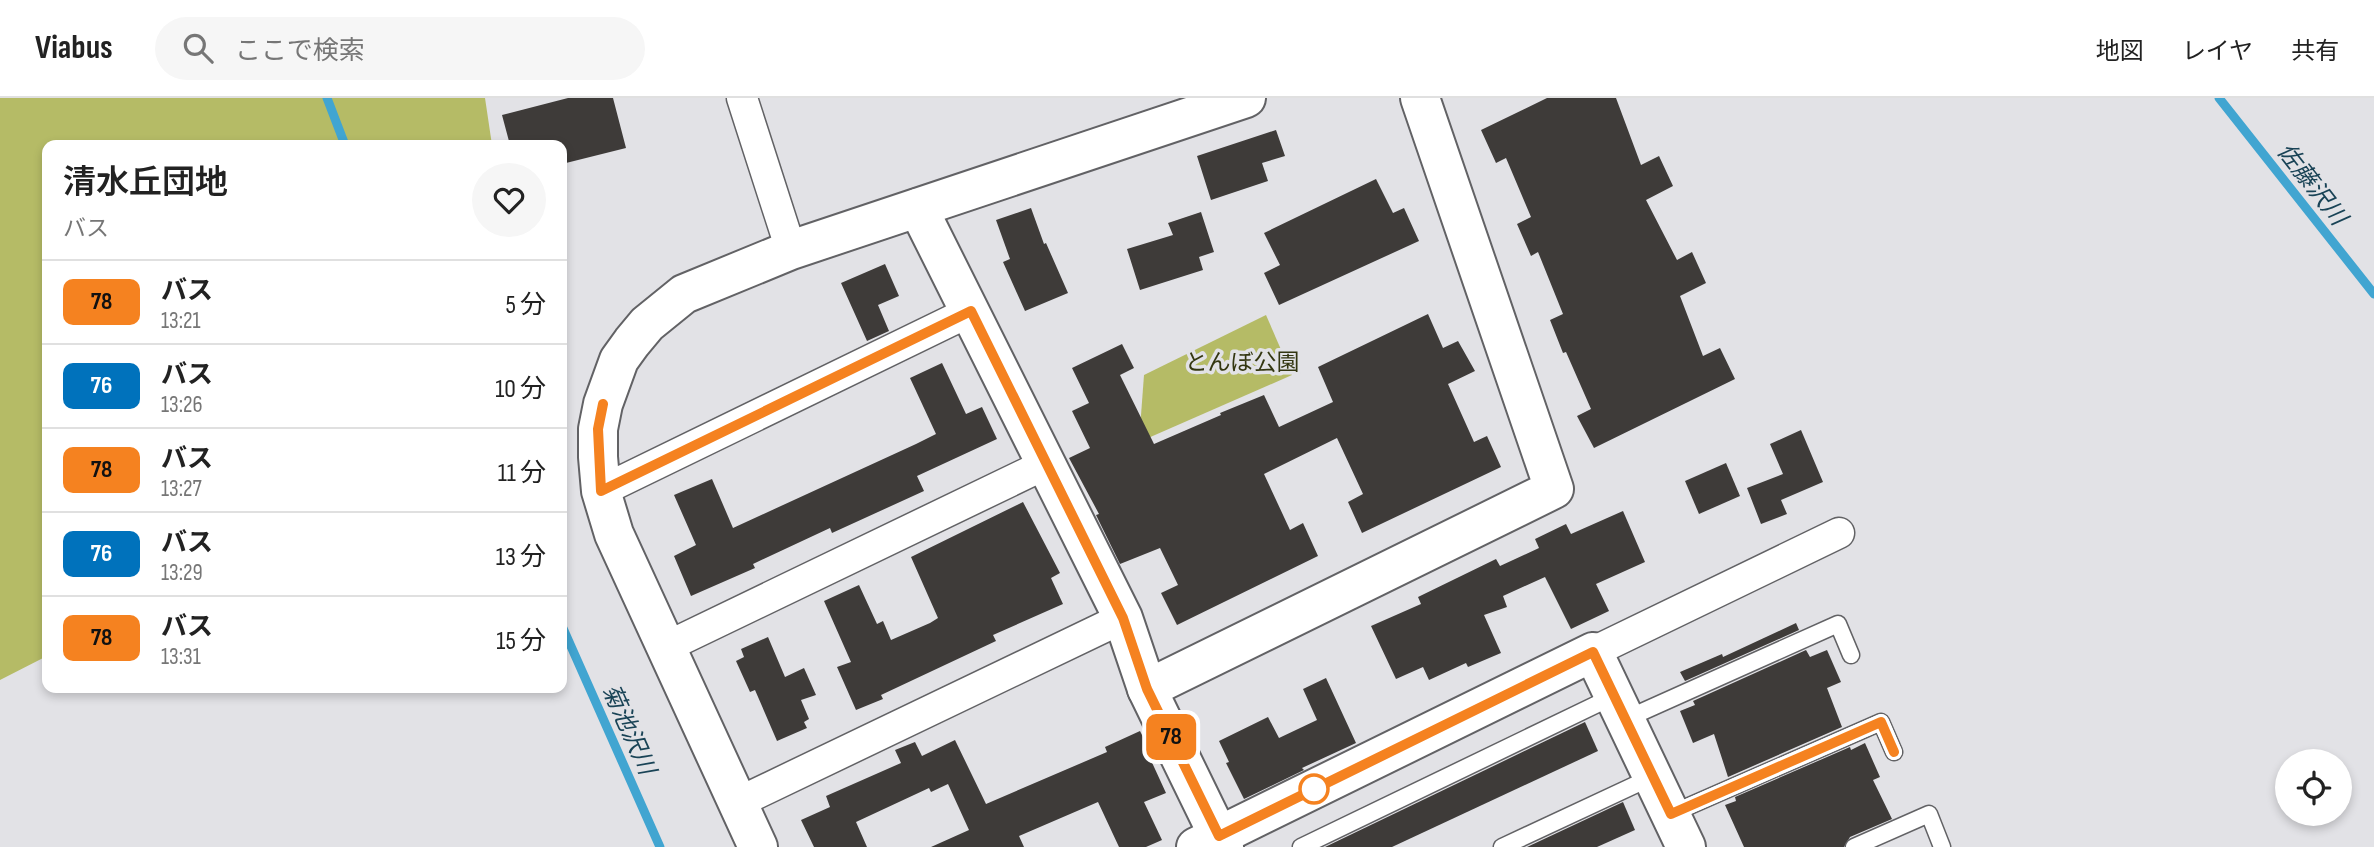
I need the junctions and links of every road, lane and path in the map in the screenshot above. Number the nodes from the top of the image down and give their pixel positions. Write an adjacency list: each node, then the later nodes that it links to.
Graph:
1 (742, 98): 5 (street)
2 (1246, 98): 4 (street)
3 (1420, 98): 14 (street)
4 (918, 208): 5 (street); 6 (street)
5 (791, 250): 8 (street)
6 (971, 311): 7 (street); 8 (street)
7 (1046, 464): 10 (street); 11 (street)
8 (601, 491): 11 (street)
9 (1839, 533): 12 (street)
10 (1123, 618): 14 (street); 18 (street)
11 (666, 647): 18 (street)
12 (1593, 652): 15 (street); 20 (street)
13 (1851, 655): 15 (lane)
14 (1147, 689): 20 (street)
15 (1620, 707): 17 (street); 22 (lane)
16 (1894, 752): 19 (lane)
17 (1653, 776): 19 (street); 23 (lane)
18 (737, 803): 21 (street)
19 (1679, 830)
20 (1213, 843)
21 (758, 847)
22 (1301, 847)
23 (1502, 847)
24 (1854, 847): 25 (lane)
25 (1942, 847)

